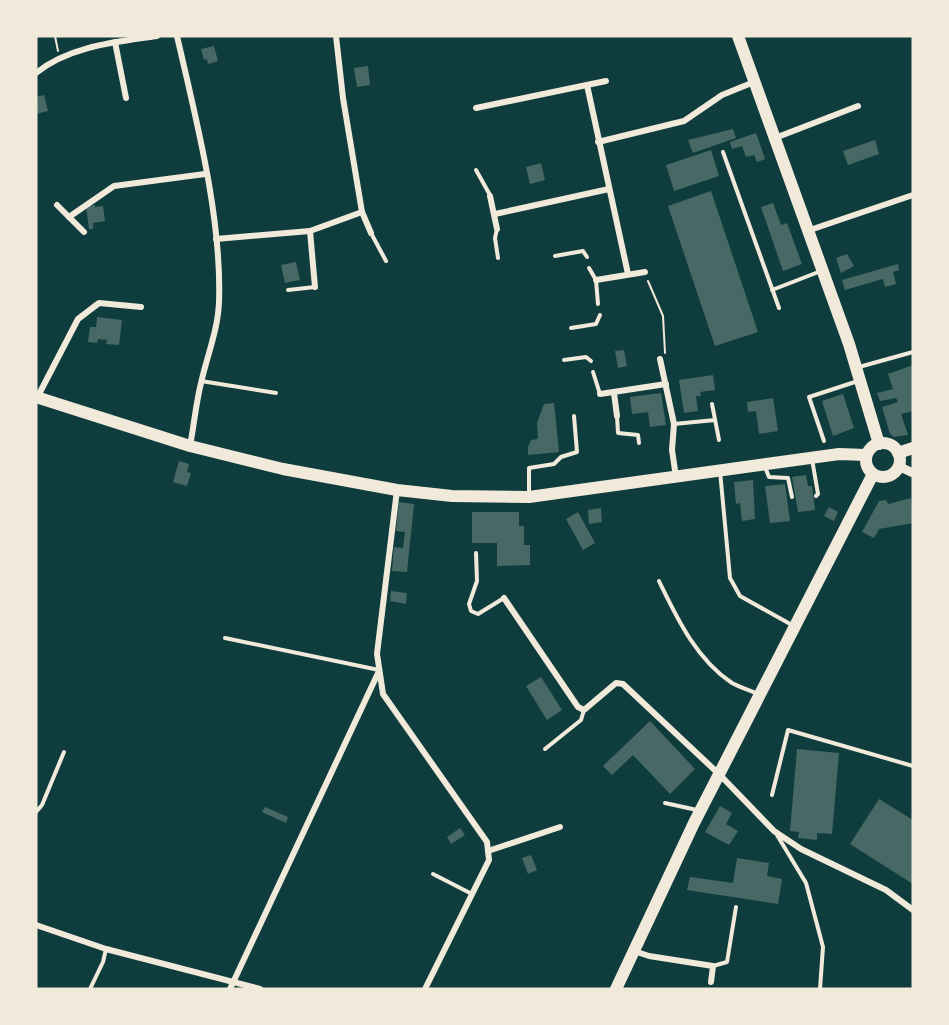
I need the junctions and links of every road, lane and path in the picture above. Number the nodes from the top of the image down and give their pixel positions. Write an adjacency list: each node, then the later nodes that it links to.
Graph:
1 (54, 36): 7 (path)
2 (157, 36): 6 (street)
3 (177, 36): 19 (street)
4 (336, 36): 24 (street)
5 (738, 36): 10 (main road)
6 (115, 42): 7 (street); 12 (street)
7 (59, 57): 8 (street)
8 (36, 73)
9 (606, 81): 11 (street)
10 (754, 82): 15 (main road); 16 (street)
11 (587, 85): 14 (street); 16 (street)
12 (126, 98)
13 (858, 106): 15 (street)
14 (476, 108)
15 (774, 139): 29 (main road)
16 (598, 142): 20 (street)
17 (723, 152): 44 (lane)
18 (476, 170): 22 (lane)
19 (205, 174): 26 (street); 32 (street)
20 (609, 189): 25 (street); 40 (street)
21 (913, 195): 29 (street)
22 (490, 196): 25 (street)
23 (57, 205): 26 (street)
24 (362, 212): 28 (street); 31 (street)
25 (495, 214): 27 (street)
26 (69, 217): 30 (street)
27 (497, 229): 35 (lane)
28 (310, 231): 32 (street); 42 (street)
29 (807, 231): 38 (main road)
30 (84, 232)
31 (371, 232): 36 (lane)
32 (216, 239): 56 (street)
33 (555, 255): 34 (lane)
34 (587, 257)
35 (498, 258)
36 (386, 261)
37 (589, 268): 41 (lane)
38 (821, 271): 44 (lane); 54 (main road)
39 (645, 272): 40 (street); 51 (path)
40 (628, 274): 41 (street)
41 (596, 280): 45 (lane)
42 (315, 287): 43 (lane)
43 (288, 290)
44 (772, 290): 47 (lane)
45 (598, 304)
46 (141, 307): 62 (street)
47 (778, 308)
48 (600, 315): 49 (lane)
49 (571, 328)
50 (913, 352): 54 (lane)
51 (660, 359): 58 (street)
52 (564, 360): 53 (lane)
53 (591, 361)
54 (857, 368): 57 (main road)
55 (593, 372): 61 (lane)
56 (201, 381): 59 (lane); 72 (street)
57 (861, 381): 69 (lane); 71 (main road)
58 (666, 384): 60 (street); 67 (street)
59 (276, 393)
60 (614, 393): 61 (street); 65 (street)
61 (600, 394)
62 (36, 398): 72 (main road)
63 (712, 404): 66 (lane)
64 (574, 416): 85 (lane)
65 (617, 416): 70 (lane)
66 (715, 420): 67 (lane); 68 (lane)
67 (674, 424): 82 (street)
68 (719, 440)
69 (824, 441)
70 (639, 443)
71 (879, 444): 74 (main road); 75 (main road)
72 (190, 446): 83 (main road)
73 (913, 447): 74 (main road)
74 (898, 453): 78 (main road)
75 (866, 455): 76 (main road); 81 (main road)
76 (812, 459): 77 (main road); 84 (lane)
77 (765, 465): 79 (main road); 86 (lane)
78 (898, 466): 80 (street); 81 (main road)
79 (720, 471): 82 (main road); 90 (lane)
80 (913, 472)
81 (873, 474): 90 (main road)
82 (676, 478): 85 (main road)
83 (397, 490): 85 (main road); 92 (street)
84 (816, 496)
85 (529, 497)
86 (792, 497)
87 (476, 553): 89 (lane)
88 (659, 580): 93 (lane)
89 (504, 598): 94 (street)
90 (794, 626): 93 (main road)
91 (225, 638): 92 (lane)
92 (379, 670): 105 (street); 115 (street)
93 (760, 695): 98 (main road)
94 (584, 710): 95 (lane); 98 (street)
95 (545, 749)
96 (64, 752): 102 (lane)
97 (913, 766): 99 (lane)
98 (720, 775): 101 (main road); 104 (street)
99 (772, 795)
100 (665, 803): 101 (lane)
101 (701, 811): 112 (main road)
102 (36, 812)
103 (560, 826): 105 (street)
104 (774, 831): 109 (street); 120 (lane)
105 (488, 851): 107 (street)
106 (433, 874): 107 (lane)
107 (472, 894): 118 (street)
108 (736, 908): 113 (lane)
109 (913, 910)
110 (36, 925): 111 (street)
111 (106, 949): 115 (street); 116 (lane)
112 (634, 951): 113 (street); 119 (main road)
113 (714, 966): 114 (street)
114 (711, 982)
115 (231, 986): 117 (street)
116 (90, 989)
117 (260, 989)
118 (425, 989)
119 (616, 989)
120 (820, 989)

